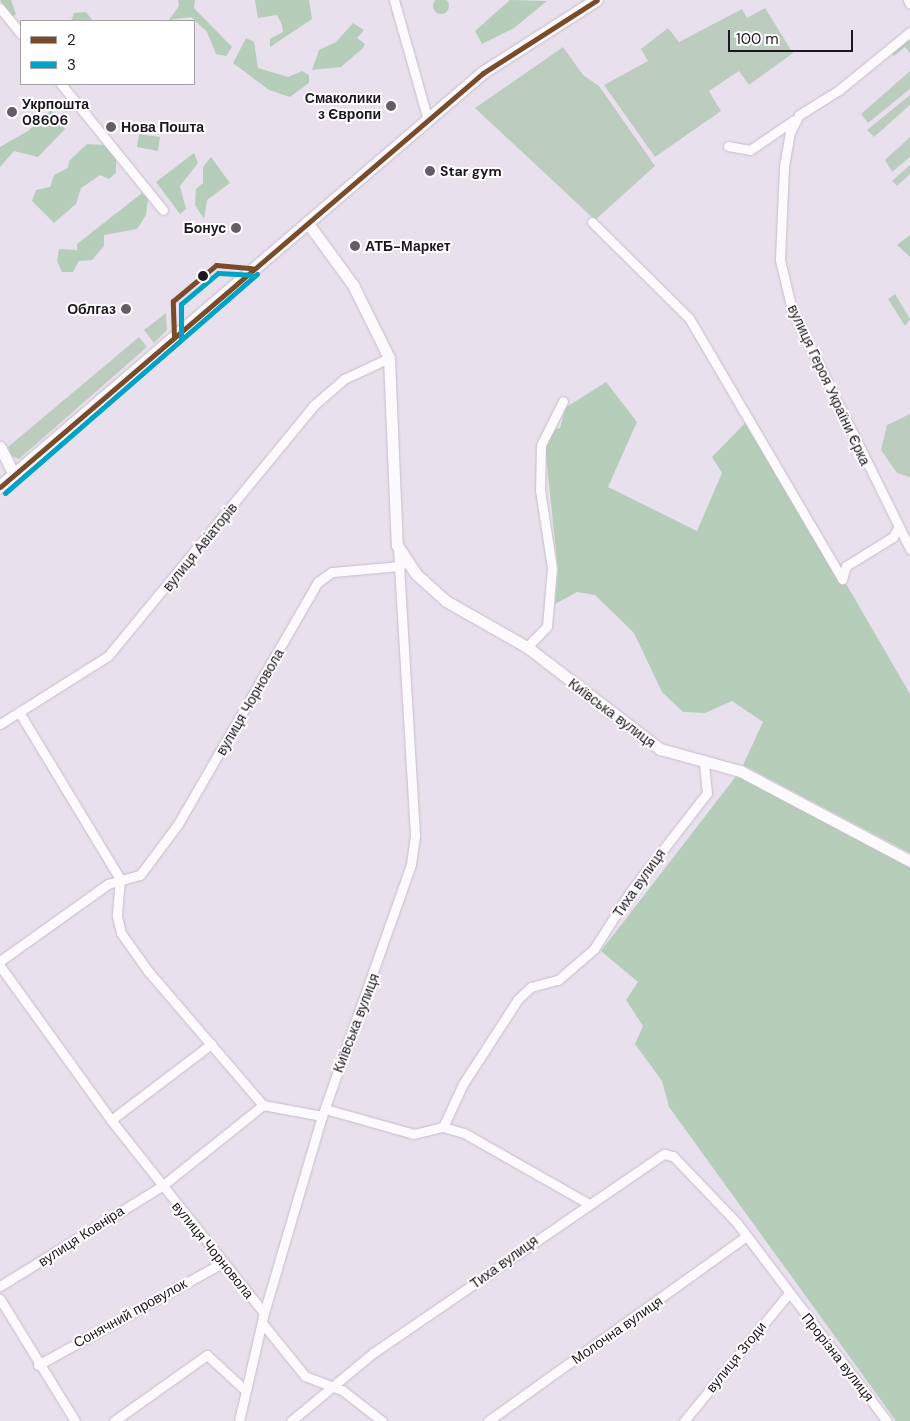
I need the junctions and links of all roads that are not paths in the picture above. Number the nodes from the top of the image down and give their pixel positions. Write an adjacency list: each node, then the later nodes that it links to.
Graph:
1 (394, 0): 10 (street)
2 (597, 0): 10 (main road)
3 (908, 0): 4 (street)
4 (910, 4)
5 (0, 8): 7 (street)
6 (910, 32): 9 (street)
7 (20, 33)
8 (62, 85): 12 (street)
9 (799, 115): 11 (street); 20 (street, вулиця Героя України Єрка)
10 (428, 120): 13 (main road)
11 (728, 146)
12 (163, 210)
13 (307, 222): 15 (street, Київська вулиця); 18 (main road)
14 (592, 222): 20 (street)
15 (389, 358): 21 (street, Київська вулиця); 25 (street, вулиця Авіаторів)
16 (563, 401): 24 (street)
17 (0, 447): 18 (street)
18 (14, 474): 19 (main road)
19 (0, 487)
20 (898, 528): 22 (street, вулиця Героя України Єрка)
21 (397, 546): 23 (street, Київська вулиця); 24 (street, Київська вулиця)
22 (910, 549)
23 (401, 566): 29 (street, вулиця Чорновола); 34 (street, Київська вулиця)
24 (527, 647): 27 (street, Київська вулиця)
25 (19, 712): 26 (street, вулиця Авіаторів); 29 (street)
26 (0, 724)
27 (704, 764): 28 (street, Київська вулиця); 36 (street, Тиха вулиця)
28 (910, 861)
29 (120, 879): 30 (street, вулиця Чорновола); 32 (street)
30 (0, 961)
31 (0, 966): 35 (street, вулиця Чорновола)
32 (211, 1044): 33 (street); 35 (street)
33 (263, 1105): 34 (street); 37 (street)
34 (323, 1112): 36 (street); 44 (street, Київська вулиця)
35 (111, 1120): 37 (street, вулиця Чорновола)
36 (443, 1127): 38 (street)
37 (162, 1186): 40 (street, вулиця Чорновола); 41 (street, вулиця Ковніра)
38 (588, 1203): 39 (street, Тиха вулиця); 47 (street, Тиха вулиця)
39 (745, 1237): 42 (street, Прорізна вулиця); 54 (street, Молочна вулиця)
40 (222, 1263): 44 (street, вулиця Чорновола); 46 (street, Сонячний провулок)
41 (0, 1286)
42 (789, 1293): 55 (street, вулиця Згоди); 56 (street, Прорізна вулиця)
43 (0, 1299): 46 (street)
44 (264, 1313): 45 (street, Київська вулиця)
45 (262, 1324): 47 (street); 48 (street, Київська вулиця)
46 (38, 1365): 49 (street)
47 (330, 1388): 52 (street, Тиха вулиця); 53 (street)
48 (245, 1390): 50 (street); 51 (street, Київська вулиця)
49 (76, 1421)
50 (114, 1421)
51 (238, 1421)
52 (291, 1421)
53 (382, 1421)
54 (488, 1421)
55 (684, 1421)
56 (887, 1421)

